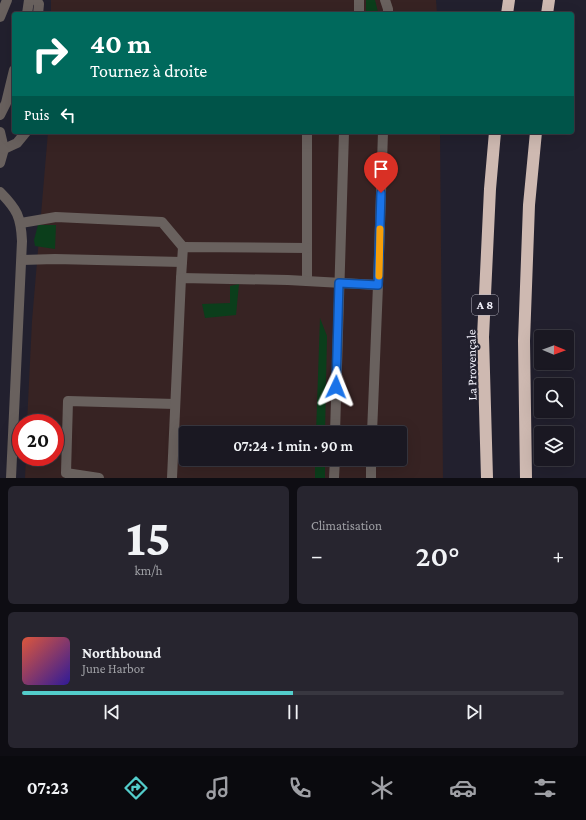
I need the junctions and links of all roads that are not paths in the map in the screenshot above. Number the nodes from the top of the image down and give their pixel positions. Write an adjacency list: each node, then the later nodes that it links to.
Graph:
1 (7, 0): 14 (street)
2 (29, 0): 8 (street)
3 (36, 0): 9 (street)
4 (359, 0): 10 (street)
5 (385, 0): 11 (street)
6 (509, 0): 12 (highway)
7 (549, 0): 13 (highway)
8 (27, 12)
9 (38, 12)
10 (359, 12)
11 (388, 12)
12 (507, 12)
13 (547, 12)
14 (0, 17)
15 (12, 78): 16 (street)
16 (0, 115)
17 (0, 132): 24 (street)
18 (24, 134): 24 (street)
19 (307, 134): 29 (street)
20 (344, 134): 34 (street)
21 (383, 134): 35 (street)
22 (495, 134): 50 (highway, La Provençale / A 8)
23 (536, 134): 51 (highway)
24 (4, 149): 25 (street)
25 (0, 163)
26 (0, 192): 27 (street)
27 (21, 223): 28 (street); 30 (street)
28 (183, 247): 29 (street); 31 (street)
29 (307, 248): 33 (street)
30 (22, 260): 31 (street); 37 (street)
31 (182, 262): 32 (street)
32 (181, 278): 33 (street); 36 (street)
33 (307, 281): 34 (street)
34 (339, 283): 35 (street); 38 (street)
35 (378, 285): 39 (street)
36 (175, 404): 41 (street); 47 (street)
37 (18, 414)
38 (335, 426)
39 (372, 426)
40 (64, 435): 41 (street)
41 (67, 435): 46 (street)
42 (13, 466): 45 (street)
43 (334, 466): 48 (street)
44 (371, 466): 49 (street)
45 (11, 478)
46 (99, 478)
47 (172, 478)
48 (334, 478)
49 (371, 478)
50 (487, 478)
51 (526, 478)

